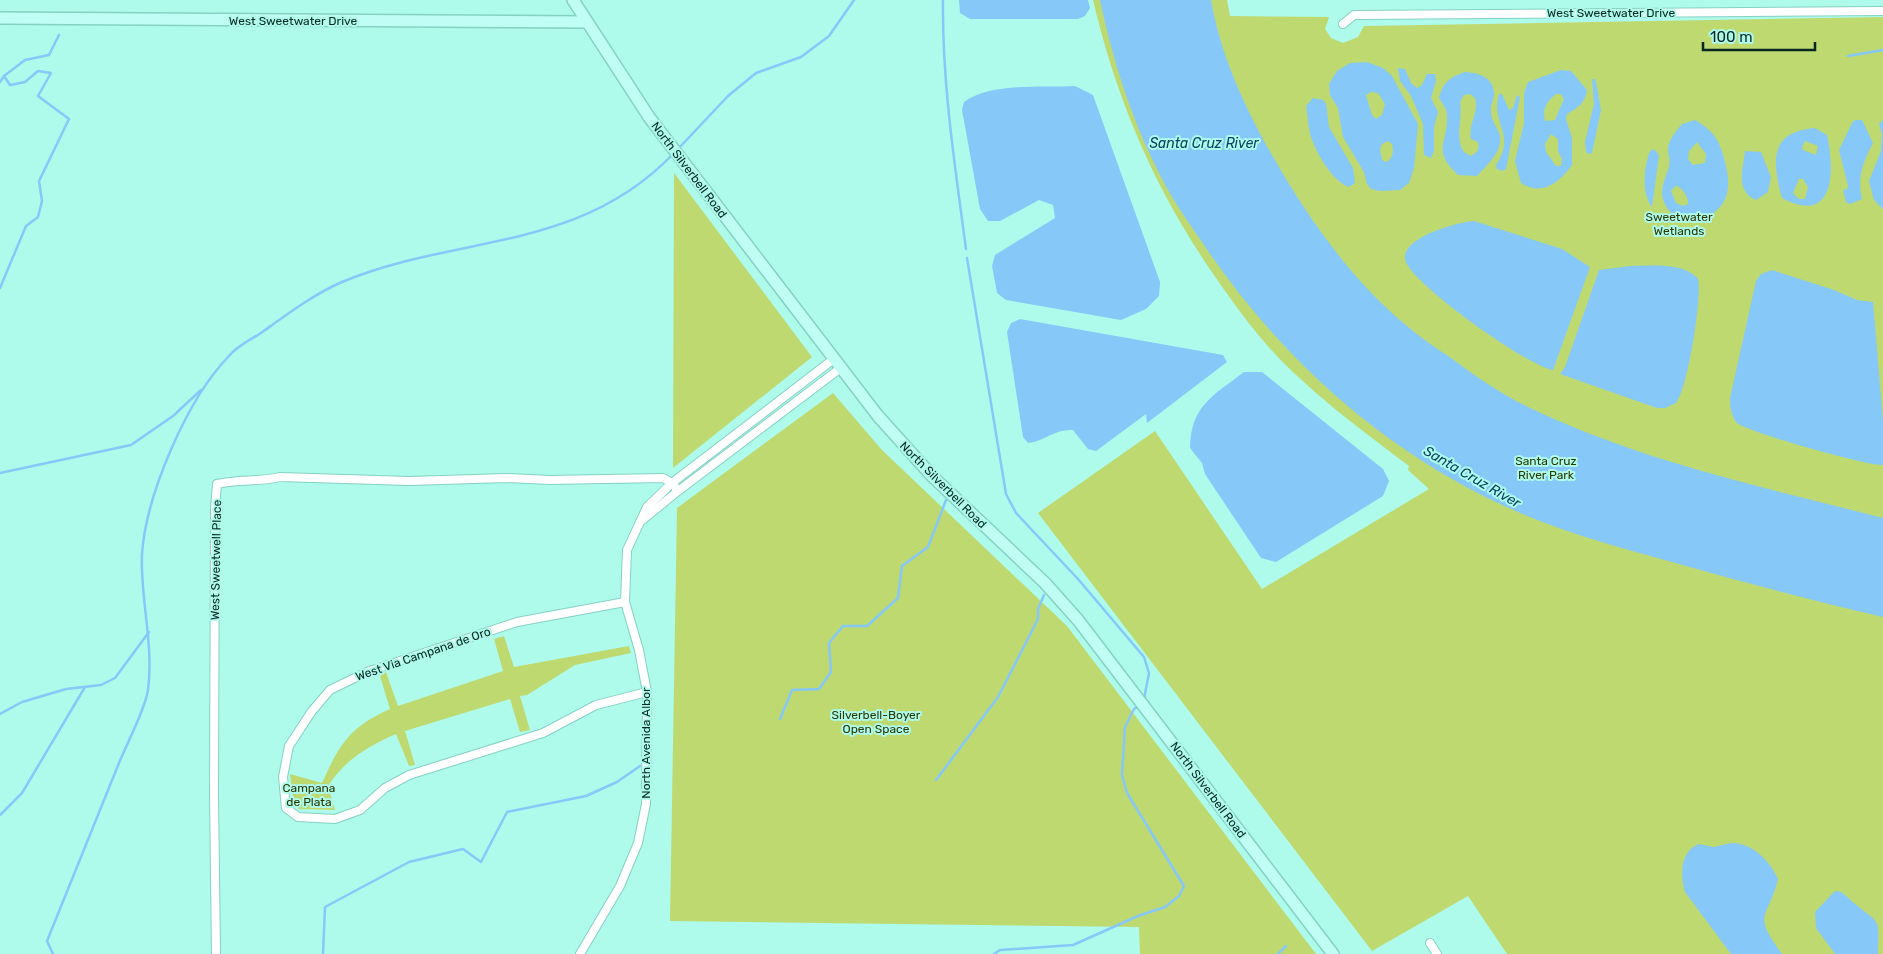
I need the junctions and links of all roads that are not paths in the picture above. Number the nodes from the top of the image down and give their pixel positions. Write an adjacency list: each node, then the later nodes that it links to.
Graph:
1 (573, 0): 4 (main road, North Silverbell Road)
2 (1883, 11): 5 (street, West Sweetwater Drive)
3 (0, 18): 4 (main road, West Sweetwater Drive)
4 (586, 22): 6 (main road, North Silverbell Road)
5 (1343, 24)
6 (838, 363): 7 (street, North Avenida Albor); 8 (street, North Avenida Albor); 17 (main road, North Silverbell Road)
7 (712, 452): 8 (street); 9 (street, North Avenida Albor)
8 (719, 460): 10 (street, North Avenida Albor)
9 (672, 483): 10 (street); 11 (street, North Avenida Albor); 15 (street, West Sweetwell Place)
10 (678, 491): 11 (street, North Avenida Albor)
11 (640, 522): 12 (street, North Avenida Albor)
12 (625, 602): 13 (street, North Avenida Albor); 13 (street, West Via Campana de Oro)
13 (648, 692): 16 (street, North Avenida Albor)
14 (1430, 943): 18 (street)
15 (216, 954)
16 (580, 954)
17 (1333, 954)
18 (1437, 954)

